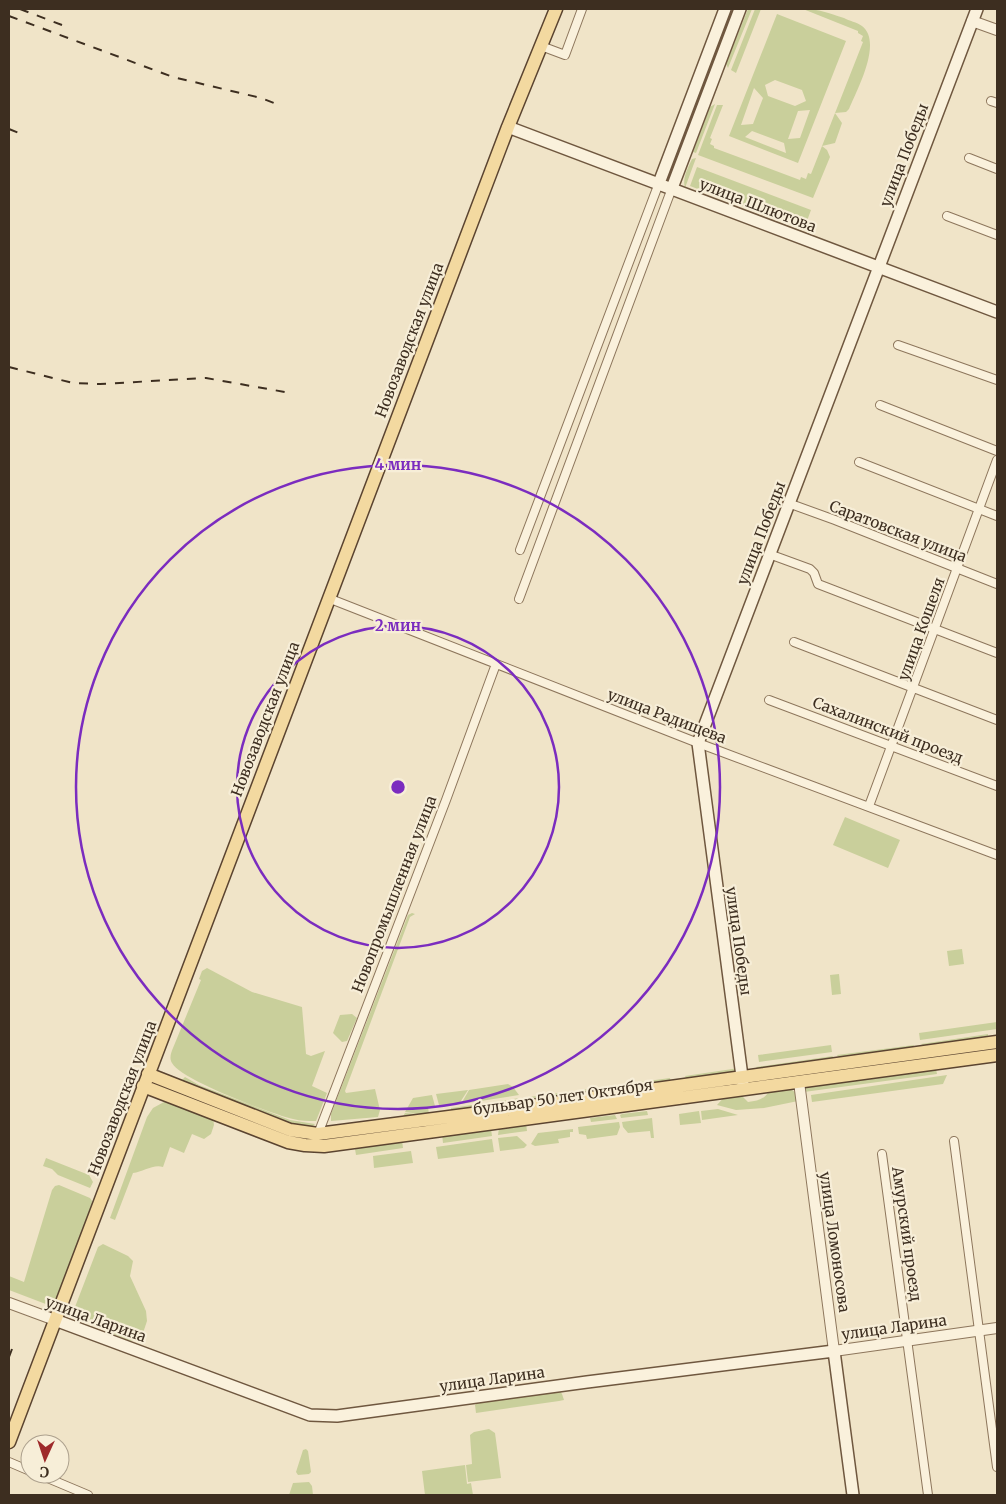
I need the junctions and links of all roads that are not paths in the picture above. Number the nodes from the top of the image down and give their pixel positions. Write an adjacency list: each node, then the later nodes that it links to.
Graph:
1 (556, 9): 8 (main road, Новозаводская улица)
2 (582, 9): 8 (street)
3 (725, 9): 12 (main road)
4 (740, 9): 13 (main road)
5 (977, 9): 6 (main road, улица Победы)
6 (972, 21): 7 (street); 16 (main road, улица Победы)
7 (997, 30)
8 (541, 46): 9 (main road, Новозаводская улица)
9 (508, 127): 12 (main road, улица Шлютова); 31 (main road, Новозаводская улица)
10 (970, 158): 11 (street)
11 (997, 169)
12 (659, 183): 13 (main road, улица Шлютова); 27 (street)
13 (672, 188): 16 (main road, улица Шлютова); 32 (street)
14 (947, 216): 15 (street)
15 (997, 235)
16 (878, 266): 17 (main road, улица Шлютова); 24 (main road, улица Победы)
17 (997, 312)
18 (898, 345): 19 (street)
19 (997, 380)
20 (880, 405): 21 (street)
21 (997, 450)
22 (997, 460): 25 (street, улица Кошеля)
23 (858, 462): 25 (street)
24 (788, 503): 28 (main road, улица Победы); 29 (street, Саратовская улица)
25 (978, 509): 26 (street); 29 (street, улица Кошеля)
26 (997, 516)
27 (520, 550)
28 (769, 554): 33 (street); 40 (main road, улица Победы)
29 (957, 569): 30 (street, Саратовская улица); 33 (street, улица Кошеля)
30 (997, 584)
31 (328, 598): 36 (street, улица Радищева); 47 (main road, Новозаводская улица)
32 (519, 600)
33 (934, 629): 35 (street); 37 (street, улица Кошеля)
34 (794, 642): 37 (street)
35 (997, 653)
36 (496, 664): 40 (street, улица Радищева); 52 (street, Новопромышленная улица)
37 (914, 688): 39 (street); 41 (street, улица Кошеля)
38 (769, 700): 41 (street, Сахалинский проезд)
39 (997, 720)
40 (698, 743): 43 (street, улица Радищева); 49 (main road, улица Победы)
41 (892, 746): 42 (street, Сахалинский проезд); 43 (street, улица Кошеля)
42 (997, 786)
43 (869, 806): 44 (street, улица Радищева)
44 (997, 855)
45 (997, 1042): 49 (main road, бульвар 50 лет Октября)
46 (997, 1055): 48 (main road, бульвар 50 лет Октября)
47 (146, 1080): 50 (main road, бульвар 50 лет Октября); 56 (main road, Новозаводская улица)
48 (799, 1082): 49 (main road, бульвар 50 лет Октября); 60 (street, улица Ломоносова)
49 (743, 1083): 51 (main road, бульвар 50 лет Октября)
50 (179, 1093): 51 (main road, бульвар 50 лет Октября); 52 (main road, бульвар 50 лет Октября)
51 (494, 1117): 52 (main road, бульвар 50 лет Октября)
52 (318, 1134)
53 (954, 1141): 58 (street)
54 (882, 1154): 59 (street, Амурский проезд)
55 (9, 1303): 56 (street, улица Ларина)
56 (55, 1320): 60 (main road, улица Ларина); 61 (main road, Новозаводская улица)
57 (997, 1328): 58 (street, улица Ларина)
58 (979, 1331): 59 (street, улица Ларина); 62 (street)
59 (908, 1341): 60 (street, улица Ларина); 66 (street, Амурский проезд)
60 (834, 1351): 65 (main road, улица Ломоносова)
61 (9, 1442)
62 (997, 1467)
63 (62, 1484): 64 (street)
64 (88, 1495)
65 (853, 1495)
66 (928, 1495)

